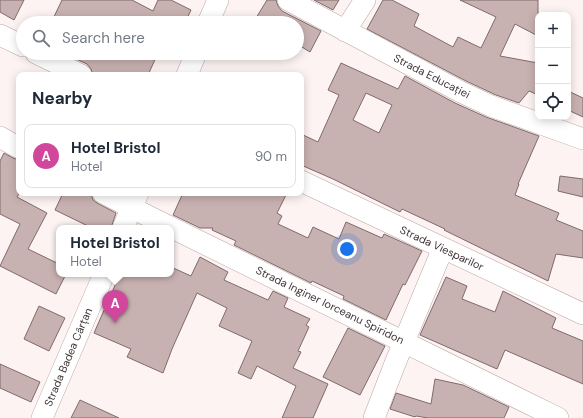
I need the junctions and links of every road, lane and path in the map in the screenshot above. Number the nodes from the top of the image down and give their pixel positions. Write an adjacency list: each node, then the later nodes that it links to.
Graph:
1 (218, 0): 4 (street)
2 (288, 0): 5 (street, Strada Educației)
3 (365, 0): 5 (street)
4 (211, 16)
5 (345, 31): 13 (street, Strada Educației)
6 (0, 35): 7 (street)
7 (16, 43)
8 (50, 60): 10 (street)
9 (193, 60): 11 (street)
10 (75, 72)
11 (188, 72)
12 (0, 137): 14 (street)
13 (583, 139)
14 (16, 146)
15 (304, 182): 19 (street, Strada Viesparilor)
16 (115, 196): 17 (street, Strada Inginer Iorceanu Spiridon)
17 (135, 201): 18 (street); 22 (street, Strada Inginer Iorceanu Spiridon)
18 (125, 225)
19 (443, 248): 21 (street, Strada Viesparilor); 22 (street)
20 (103, 277): 23 (street, Strada Badea Cârțan)
21 (583, 314)
22 (404, 341): 24 (street); 25 (street, Strada Inginer Iorceanu Spiridon)
23 (42, 418)
24 (374, 418)
25 (558, 418)

